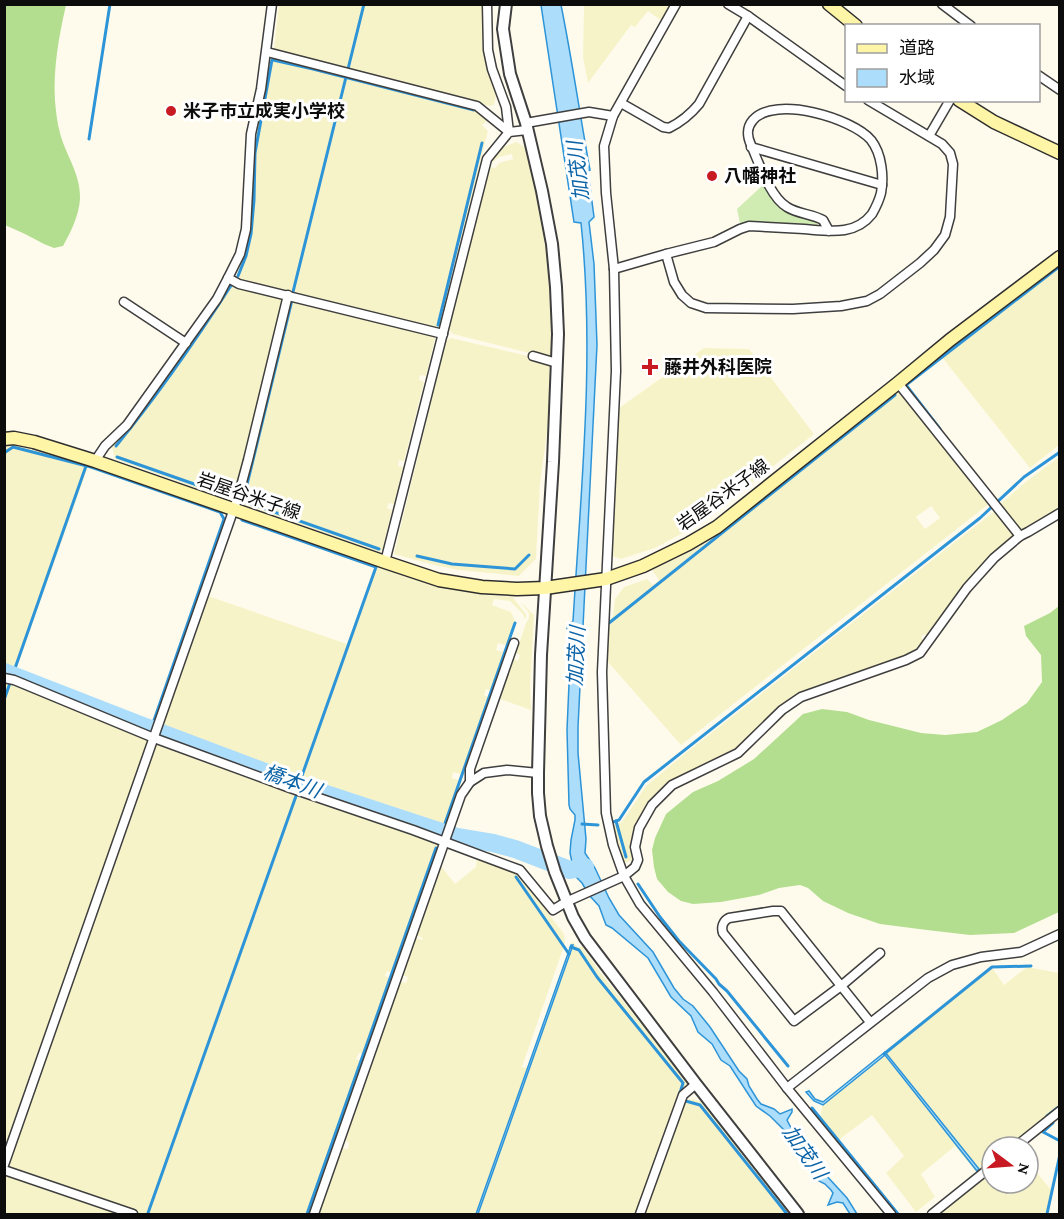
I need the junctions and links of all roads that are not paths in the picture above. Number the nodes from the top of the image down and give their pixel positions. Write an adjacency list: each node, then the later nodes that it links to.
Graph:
1 (272, 4): 11 (street)
2 (487, 4): 21 (street)
3 (506, 4): 20 (street)
4 (676, 4): 18 (street)
5 (728, 4): 8 (street)
6 (830, 4): 9 (main road)
7 (942, 4): 10 (street)
8 (748, 16): 13 (street); 18 (street)
9 (854, 24)
10 (968, 24)
11 (267, 52): 21 (street); 30 (street)
12 (1040, 76): 14 (street)
13 (845, 85)
14 (1059, 90)
15 (871, 102): 22 (street)
16 (949, 102): 22 (street)
17 (962, 102): 24 (main road)
18 (621, 103): 19 (street)
19 (613, 116): 20 (street); 29 (street)
20 (530, 125): 21 (street); 36 (street)
21 (509, 132): 33 (street)
22 (929, 136): 27 (street)
23 (752, 147): 25 (street); 25 (street); 26 (street)
24 (1059, 153)
25 (882, 185): 26 (street)
26 (829, 231): 27 (street)
27 (666, 254): 29 (street)
28 (1059, 257): 37 (main road, 岩屋谷米子線)
29 (614, 269): 44 (street)
30 (228, 279): 31 (street); 34 (street)
31 (288, 295): 33 (street); 40 (street)
32 (124, 302): 34 (street)
33 (443, 334): 43 (street)
34 (186, 342): 39 (street)
35 (533, 356): 36 (street)
36 (557, 363): 45 (street)
37 (898, 383): 42 (street); 44 (main road, 岩屋谷米子線)
38 (4, 439): 39 (main road, 岩屋谷米子線)
39 (95, 461): 40 (main road, 岩屋谷米子線)
40 (233, 509): 43 (main road, 岩屋谷米子線); 48 (street)
41 (1059, 513): 42 (street)
42 (1020, 536): 52 (street)
43 (385, 562): 45 (main road, 岩屋谷米子線)
44 (602, 580): 45 (main road, 岩屋谷米子線); 52 (street)
45 (545, 588): 49 (street)
46 (514, 643): 50 (street)
47 (4, 678): 48 (street)
48 (156, 733): 51 (street); 62 (street)
49 (538, 773): 50 (street); 53 (street)
50 (470, 782): 51 (street)
51 (446, 837): 53 (street); 66 (street)
52 (624, 876): 53 (street); 59 (street)
53 (566, 902): 58 (street)
54 (1059, 934): 57 (street)
55 (880, 953): 56 (street)
56 (841, 986): 56 (street); 57 (street)
57 (870, 1022): 59 (street)
58 (696, 1084): 67 (street); 68 (street)
59 (787, 1088): 69 (street)
60 (1059, 1112): 61 (street)
61 (1030, 1135)
62 (4, 1165)
63 (4, 1170): 65 (street)
64 (980, 1176): 70 (street)
65 (133, 1215)
66 (314, 1215)
67 (640, 1215)
68 (798, 1215)
69 (891, 1215)
70 (932, 1215)

